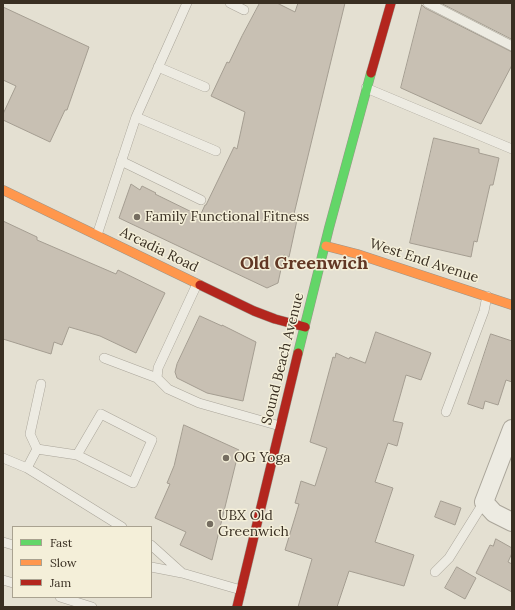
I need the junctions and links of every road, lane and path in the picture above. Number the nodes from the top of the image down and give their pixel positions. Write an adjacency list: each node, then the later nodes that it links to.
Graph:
1 (187, 3): 7 (lane)
2 (230, 3): 5 (lane)
3 (391, 3): 9 (street, Sound Beach Avenue)
4 (428, 3): 6 (lane)
5 (244, 10)
6 (512, 46)
7 (158, 67): 8 (lane); 10 (lane)
8 (205, 87)
9 (366, 88): 11 (lane); 17 (street, Sound Beach Avenue)
10 (136, 117): 12 (lane); 13 (lane)
11 (512, 149)
12 (216, 151)
13 (121, 161): 15 (lane); 16 (lane)
14 (3, 190): 16 (street, Arcadia Road)
15 (202, 200)
16 (96, 235): 18 (street, Arcadia Road)
17 (326, 246): 19 (street, West End Avenue); 21 (street, Sound Beach Avenue)
18 (197, 284): 21 (street, Arcadia Road); 23 (lane)
19 (487, 296): 20 (street, West End Avenue); 25 (lane)
20 (512, 305)
21 (305, 327): 26 (street, Sound Beach Avenue)
22 (104, 358): 23 (lane)
23 (158, 378): 26 (lane)
24 (41, 384): 28 (lane)
25 (446, 412)
26 (282, 426): 39 (street, Sound Beach Avenue)
27 (512, 429): 32 (street)
28 (37, 449): 29 (lane); 31 (lane)
29 (77, 455): 29 (lane)
30 (3, 458): 31 (lane)
31 (27, 468): 34 (lane)
32 (484, 502): 33 (street); 37 (lane)
33 (512, 522)
34 (120, 526)
35 (152, 546): 38 (lane)
36 (152, 567): 38 (lane)
37 (435, 572)
38 (182, 573): 39 (lane)
39 (241, 590): 42 (street, Sound Beach Avenue)
40 (63, 598): 41 (lane)
41 (92, 607)
42 (237, 607)

